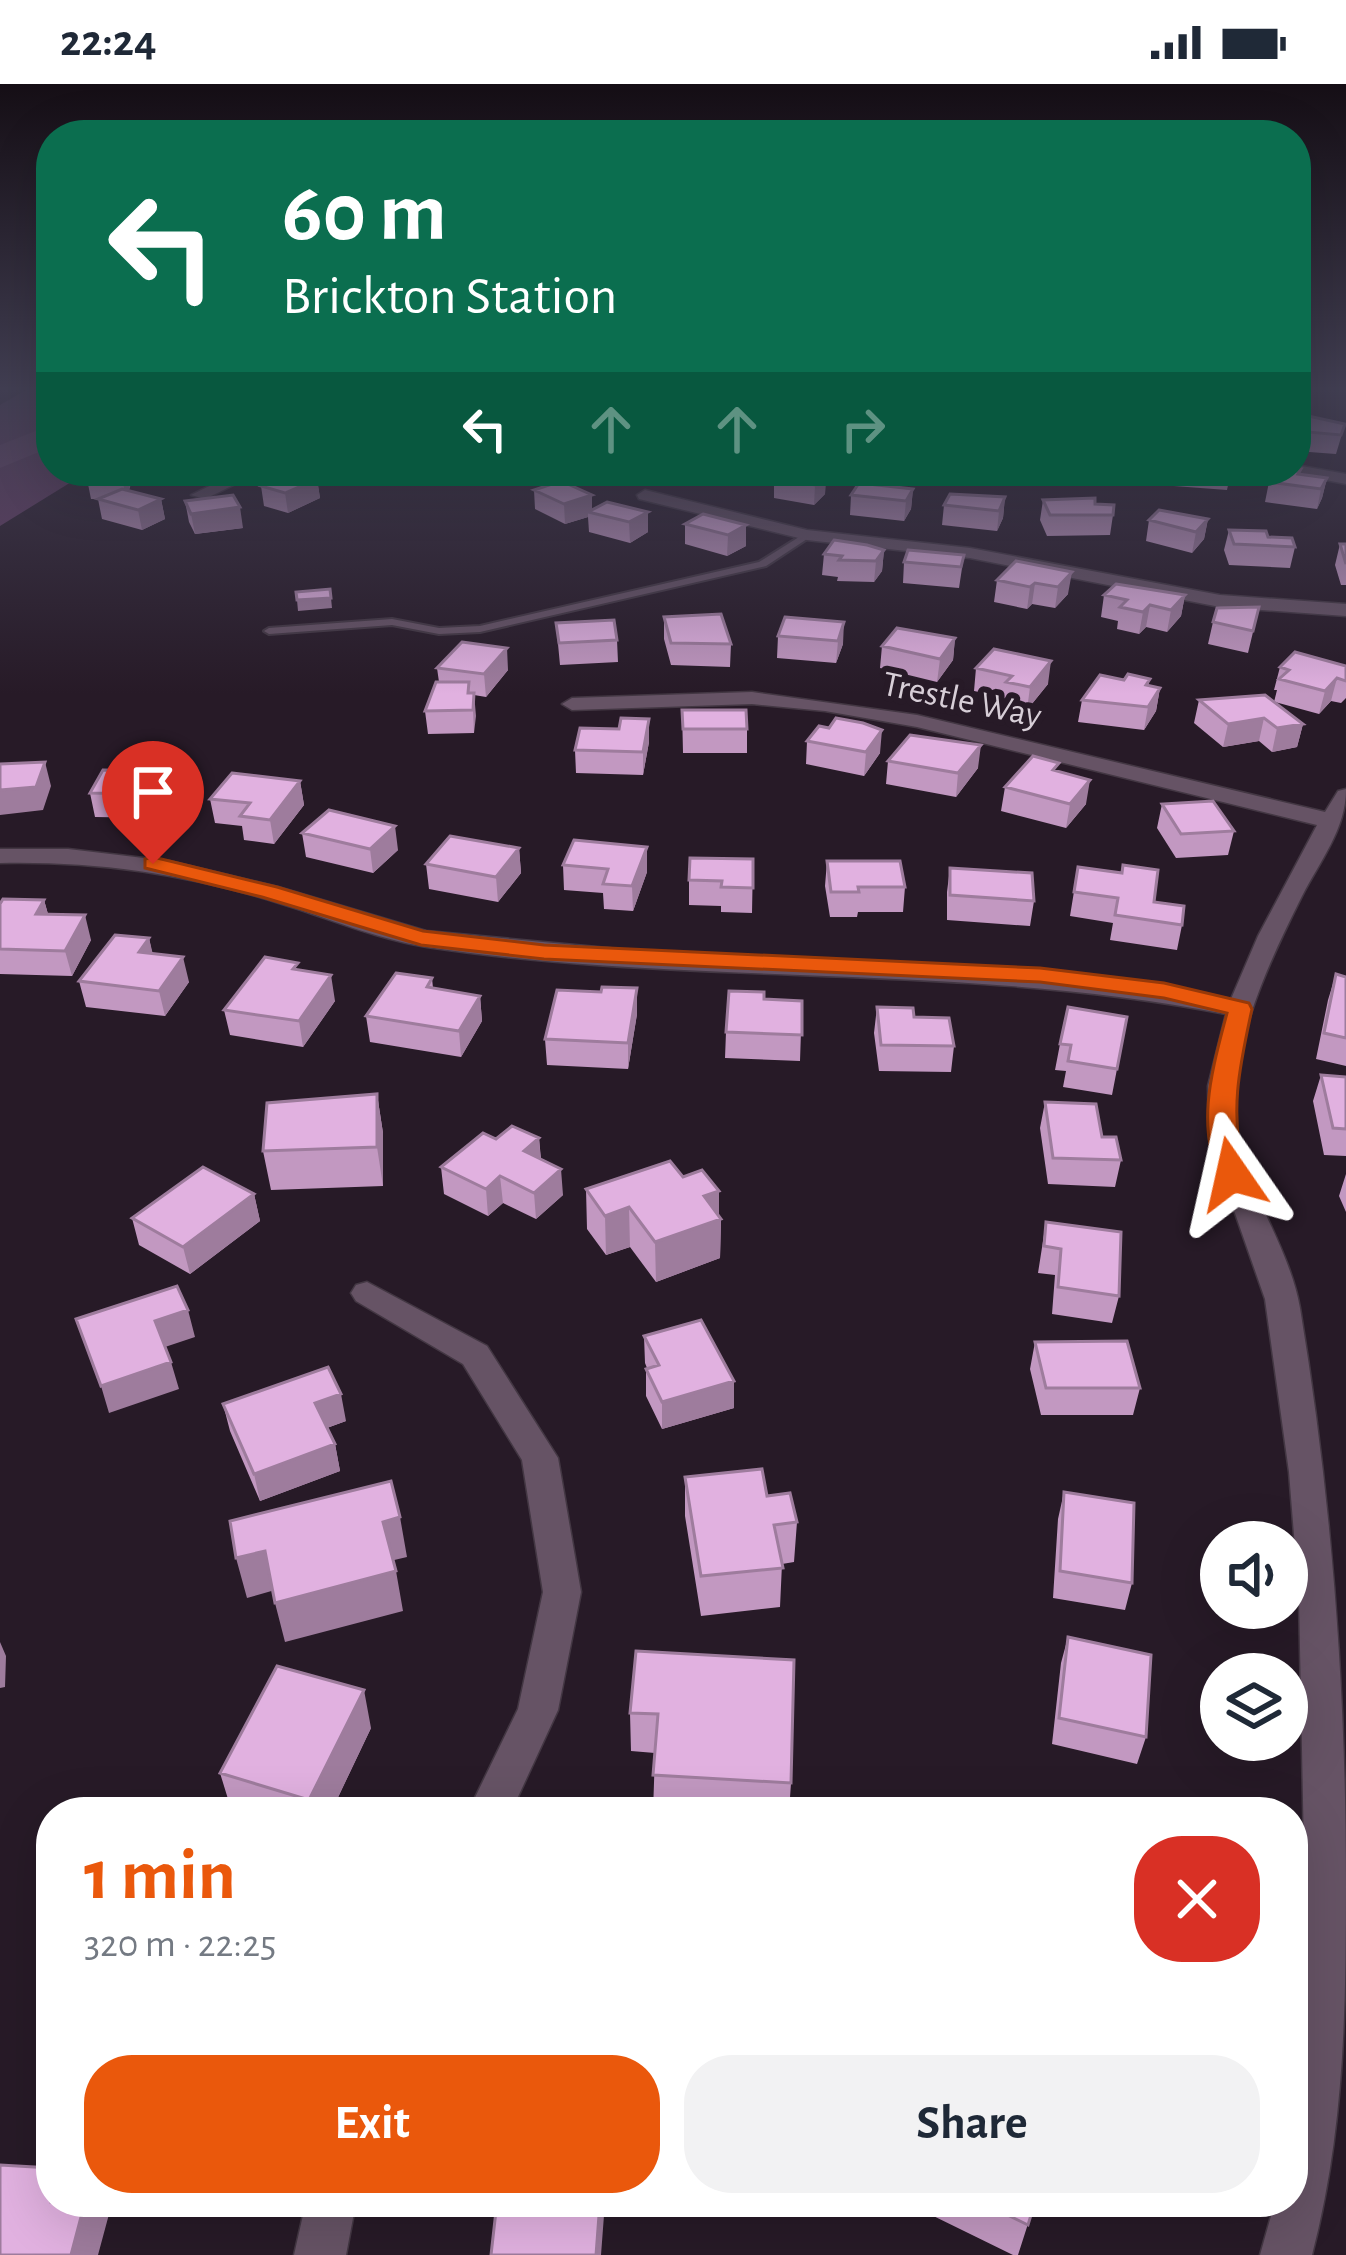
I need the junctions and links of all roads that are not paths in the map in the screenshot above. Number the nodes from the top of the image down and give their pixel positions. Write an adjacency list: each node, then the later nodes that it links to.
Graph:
1 (209, 491): 3 (street)
2 (645, 495): 4 (street)
3 (199, 496)
4 (807, 535): 5 (street); 6 (lane)
5 (1346, 610)
6 (269, 631)
7 (572, 704): 8 (street, Trestle Way)
8 (1339, 808): 10 (street)
9 (0, 856): 10 (street)
10 (1240, 1009): 13 (street)
11 (367, 1293): 12 (street)
12 (496, 1797)
13 (1308, 2150)
14 (328, 2217): 16 (street)
15 (1298, 2217): 17 (street)
16 (320, 2255)
17 (1286, 2255)

